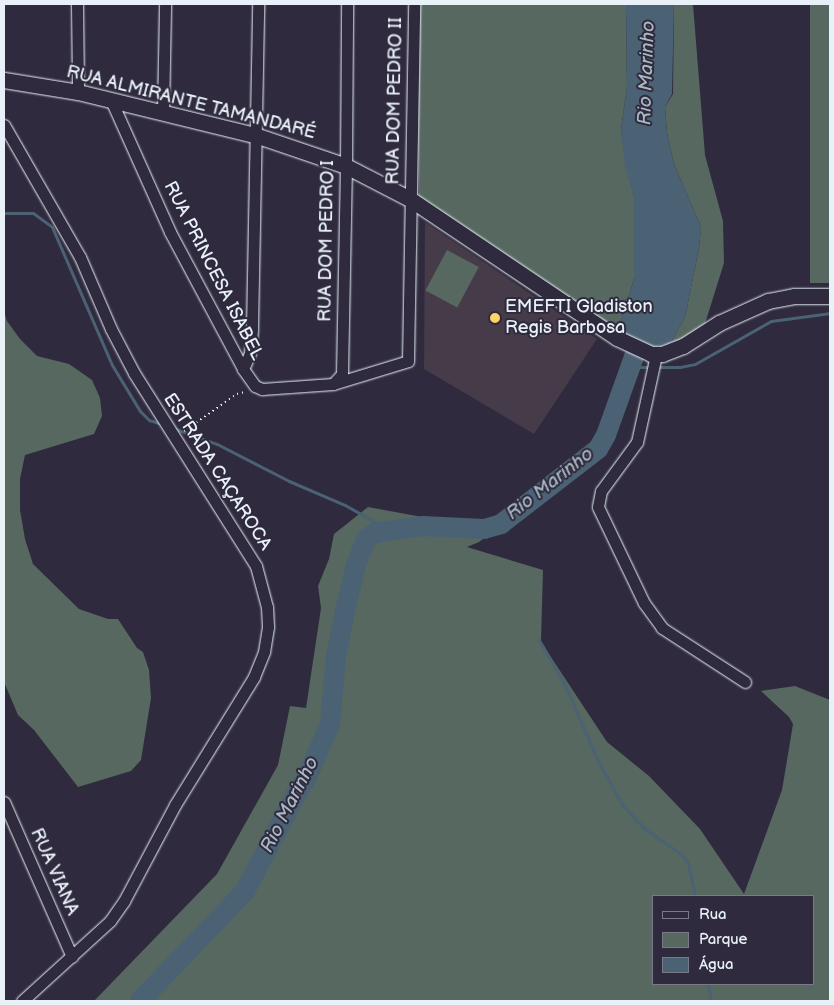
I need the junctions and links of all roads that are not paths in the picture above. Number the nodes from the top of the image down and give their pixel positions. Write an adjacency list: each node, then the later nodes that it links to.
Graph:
1 (78, 4): 7 (street)
2 (166, 4): 9 (street)
3 (258, 4): 11 (street)
4 (347, 4): 12 (street, RUA DOM PEDRO I)
5 (414, 4): 13 (street, RUA DOM PEDRO II)
6 (4, 80): 7 (main road, RUA ALMIRANTE TAMANDARÉ)
7 (78, 92): 8 (main road, RUA ALMIRANTE TAMANDARÉ)
8 (111, 100): 9 (main road, RUA ALMIRANTE TAMANDARÉ); 16 (street, RUA PRINCESA ISABEL)
9 (163, 112): 11 (main road, RUA ALMIRANTE TAMANDARÉ)
10 (4, 125): 20 (street, ESTRADA CAÇAROCA)
11 (255, 135): 12 (main road, RUA ALMIRANTE TAMANDARÉ); 16 (street)
12 (346, 166): 13 (main road, RUA ALMIRANTE TAMANDARÉ); 17 (street, RUA DOM PEDRO I)
13 (410, 199): 15 (main road, RUA ALMIRANTE TAMANDARÉ); 17 (street, RUA DOM PEDRO II)
14 (830, 296): 15 (main road)
15 (654, 354): 18 (street)
16 (243, 369): 17 (street, RUA PRINCESA ISABEL)
17 (333, 384)
18 (745, 682)
19 (4, 802): 20 (street, RUA VIANA)
20 (72, 957): 21 (street, ESTRADA CAÇAROCA)
21 (22, 1001)

